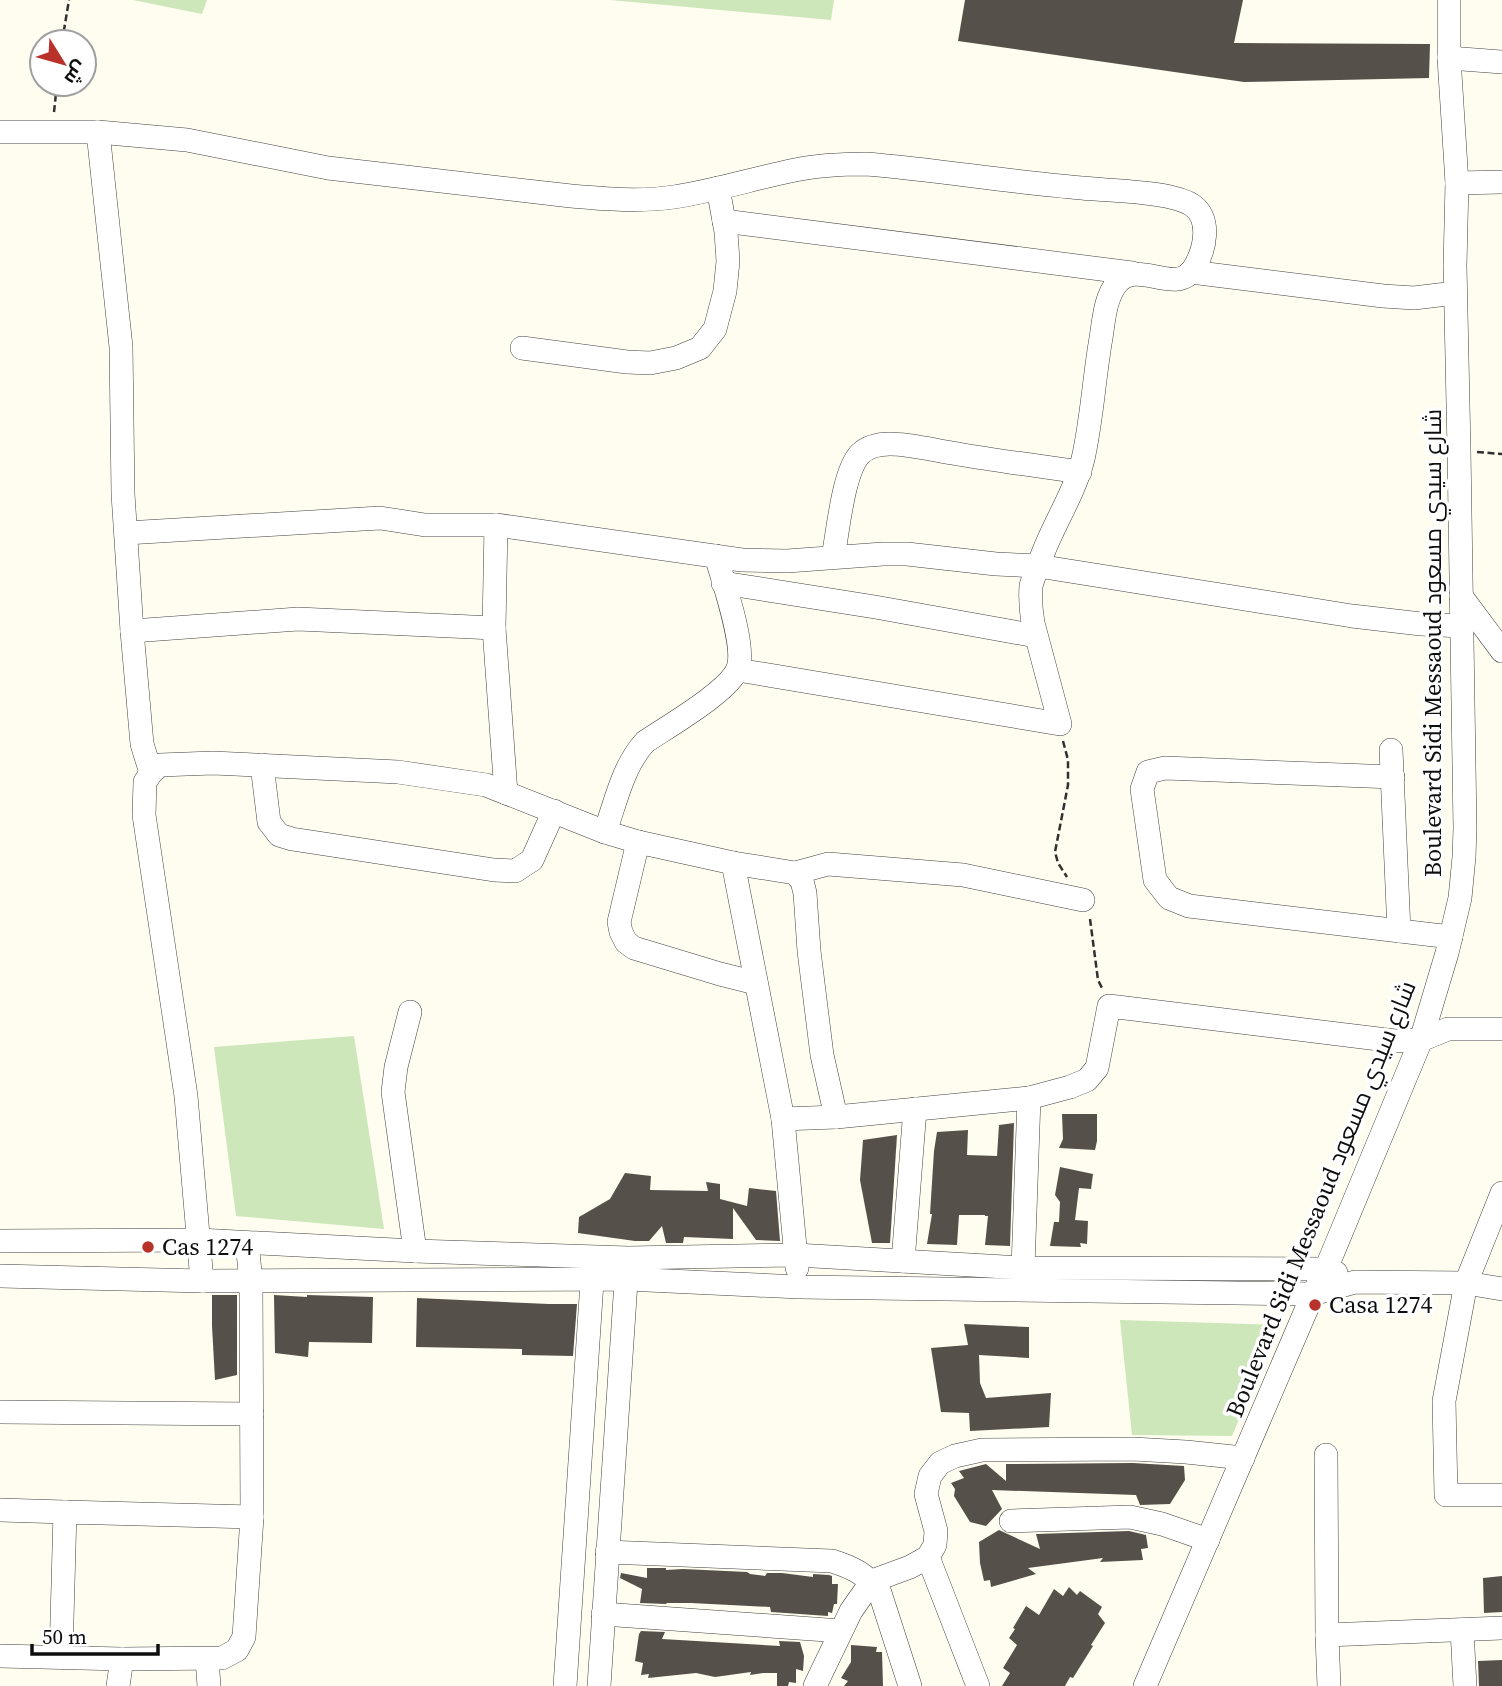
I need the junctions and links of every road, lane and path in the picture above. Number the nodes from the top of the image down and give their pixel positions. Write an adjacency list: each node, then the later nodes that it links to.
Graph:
1 (69, 0): 3 (path)
2 (1449, 0): 4 (street, Boulevard Sidi Messaoud شارع سيدي مسعود)
3 (64, 28)
4 (1449, 58): 5 (street); 11 (street, Boulevard Sidi Messaoud شارع سيدي مسعود)
5 (1502, 62)
6 (55, 98): 8 (path)
7 (0, 132): 8 (street)
8 (51, 132): 9 (street)
9 (98, 132): 12 (street); 22 (street)
10 (1502, 182): 11 (street)
11 (1457, 183): 16 (street, Boulevard Sidi Messaoud شارع سيدي مسعود)
12 (718, 188): 13 (street); 14 (street)
13 (724, 221): 15 (street); 17 (street)
14 (1191, 272): 15 (street); 16 (street)
15 (1132, 273): 20 (street)
16 (1455, 293): 18 (street, Boulevard Sidi Messaoud شارع سيدي مسعود)
17 (522, 348)
18 (1459, 450): 19 (path); 27 (street, Boulevard Sidi Messaoud شارع سيدي مسعود)
19 (1502, 454)
20 (1080, 472): 24 (street); 25 (street)
21 (496, 525): 22 (street); 23 (street); 29 (street)
22 (126, 533): 30 (street)
23 (716, 556): 24 (street); 26 (street)
24 (834, 557): 25 (street)
25 (1038, 566): 28 (street); 31 (street)
26 (723, 583): 31 (street); 33 (street)
27 (1461, 596): 28 (street, Boulevard Sidi Messaoud شارع سيدي مسعود); 32 (street)
28 (1461, 626): 47 (street, Boulevard Sidi Messaoud شارع سيدي مسعود)
29 (495, 628): 30 (street); 39 (street)
30 (132, 631): 37 (street)
31 (1035, 636): 34 (street)
32 (1502, 651)
33 (738, 670): 34 (street); 41 (street)
34 (1060, 724): 45 (path)
35 (1391, 750): 38 (street)
36 (262, 765): 37 (street); 39 (street); 40 (street)
37 (151, 773): 58 (street)
38 (1393, 777): 46 (street); 46 (street)
39 (506, 793): 40 (street)
40 (554, 811): 41 (street)
41 (605, 832): 42 (street)
42 (638, 842): 43 (street); 48 (street)
43 (733, 863): 44 (street); 48 (street)
44 (795, 873): 45 (street); 55 (street)
45 (1083, 900): 49 (path)
46 (1399, 931): 47 (street)
47 (1451, 937): 52 (street, Boulevard Sidi Messaoud شارع سيدي مسعود)
48 (756, 982): 56 (street)
49 (1110, 1006): 52 (street); 53 (street)
50 (410, 1012): 61 (street)
51 (1502, 1029): 52 (street)
52 (1420, 1040): 67 (street, Boulevard Sidi Messaoud شارع سيدي مسعود)
53 (1029, 1098): 54 (street); 66 (street)
54 (915, 1110): 55 (street); 64 (street)
55 (836, 1117): 56 (street)
56 (783, 1119): 62 (street)
57 (1502, 1193): 73 (street)
58 (199, 1240): 59 (street); 60 (street); 69 (street)
59 (0, 1241)
60 (247, 1243): 61 (street); 70 (street)
61 (415, 1251): 63 (street)
62 (796, 1255): 64 (street); 65 (street); 74 (street)
63 (593, 1257): 65 (street); 71 (street)
64 (903, 1261): 66 (street)
65 (627, 1268): 71 (street); 74 (street); 87 (street)
66 (1023, 1268): 67 (street)
67 (1326, 1269): 72 (street); 76 (street, Boulevard Sidi Messaoud شارع سيدي مسعود)
68 (0, 1276): 69 (street)
69 (202, 1281): 70 (street)
70 (251, 1281): 71 (street); 78 (street)
71 (592, 1281): 101 (street)
72 (1355, 1282): 73 (street); 76 (street)
73 (1466, 1283): 75 (street); 81 (street)
74 (799, 1287): 76 (street)
75 (1502, 1289)
76 (1313, 1294): 80 (street, Boulevard Sidi Messaoud شارع سيدي مسعود)
77 (0, 1412): 78 (street)
78 (252, 1414): 84 (street)
79 (1326, 1455): 94 (street)
80 (1243, 1458): 86 (street, Boulevard Sidi Messaoud شارع سيدي مسعود); 88 (street)
81 (1502, 1495)
82 (0, 1510): 83 (street)
83 (65, 1512): 84 (street); 96 (street)
84 (253, 1517): 98 (street)
85 (1011, 1521): 86 (street)
86 (1208, 1541): 106 (street, Boulevard Sidi Messaoud شارع سيدي مسعود)
87 (607, 1552): 89 (street); 90 (street)
88 (928, 1557): 89 (street); 105 (street)
89 (872, 1581): 93 (street); 104 (street)
90 (603, 1615): 93 (street); 102 (street)
91 (1502, 1628): 92 (street)
92 (1462, 1630): 94 (street); 108 (street)
93 (841, 1631): 103 (street)
94 (1327, 1635): 107 (street)
95 (0, 1656): 96 (street)
96 (61, 1656): 97 (street)
97 (122, 1658): 98 (street); 99 (street)
98 (207, 1659): 100 (street)
99 (118, 1686)
100 (209, 1686)
101 (565, 1686)
102 (599, 1686)
103 (815, 1686)
104 (911, 1686)
105 (978, 1686)
106 (1145, 1686)
107 (1329, 1686)
108 (1465, 1686)

